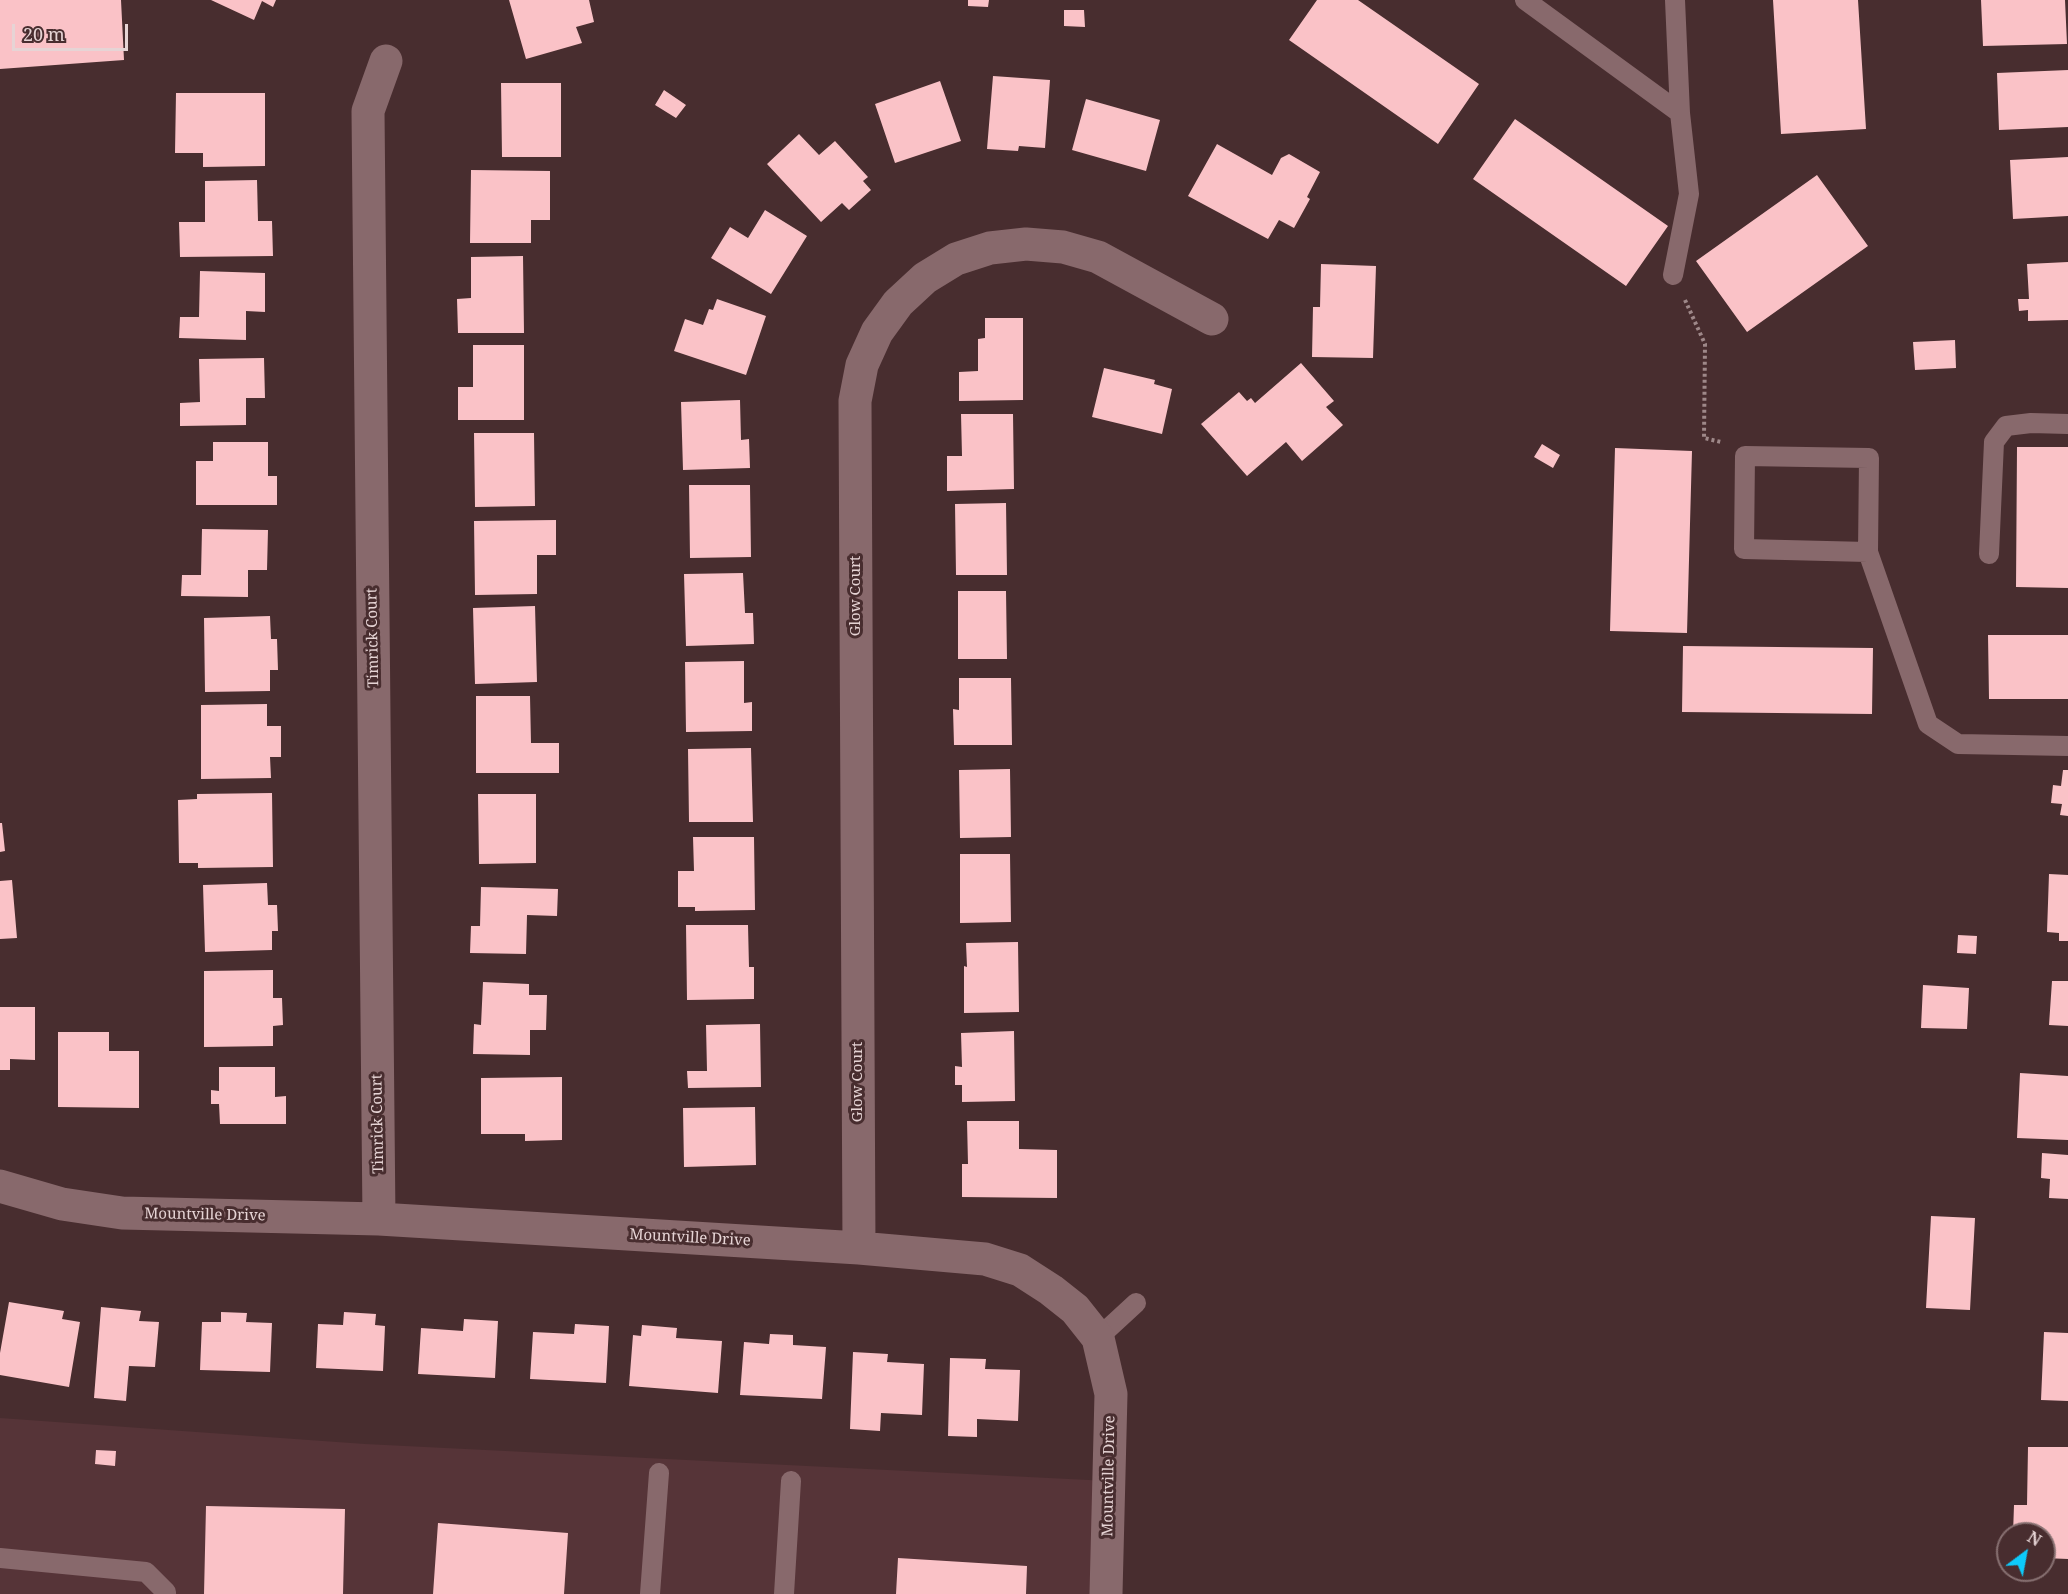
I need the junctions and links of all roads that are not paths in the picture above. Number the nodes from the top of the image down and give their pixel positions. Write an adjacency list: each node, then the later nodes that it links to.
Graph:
1 (1525, 0): 4 (lane)
2 (1676, 0): 4 (lane)
3 (386, 61): 12 (street, Timrick Court)
4 (1680, 113): 5 (lane)
5 (1673, 275)
6 (1212, 319): 13 (street, Glow Court)
7 (2068, 424): 9 (lane)
8 (1868, 552): 8 (lane); 10 (lane)
9 (1989, 554)
10 (2068, 746)
11 (0, 1186): 12 (street, Mountville Drive)
12 (379, 1219): 13 (street, Mountville Drive)
13 (859, 1248): 15 (street, Mountville Drive)
14 (1136, 1303): 15 (lane)
15 (1098, 1338): 22 (street, Mountville Drive)
16 (659, 1473): 20 (lane)
17 (791, 1481): 21 (lane)
18 (0, 1558): 19 (lane)
19 (166, 1594)
20 (650, 1594)
21 (784, 1594)
22 (1106, 1594)

